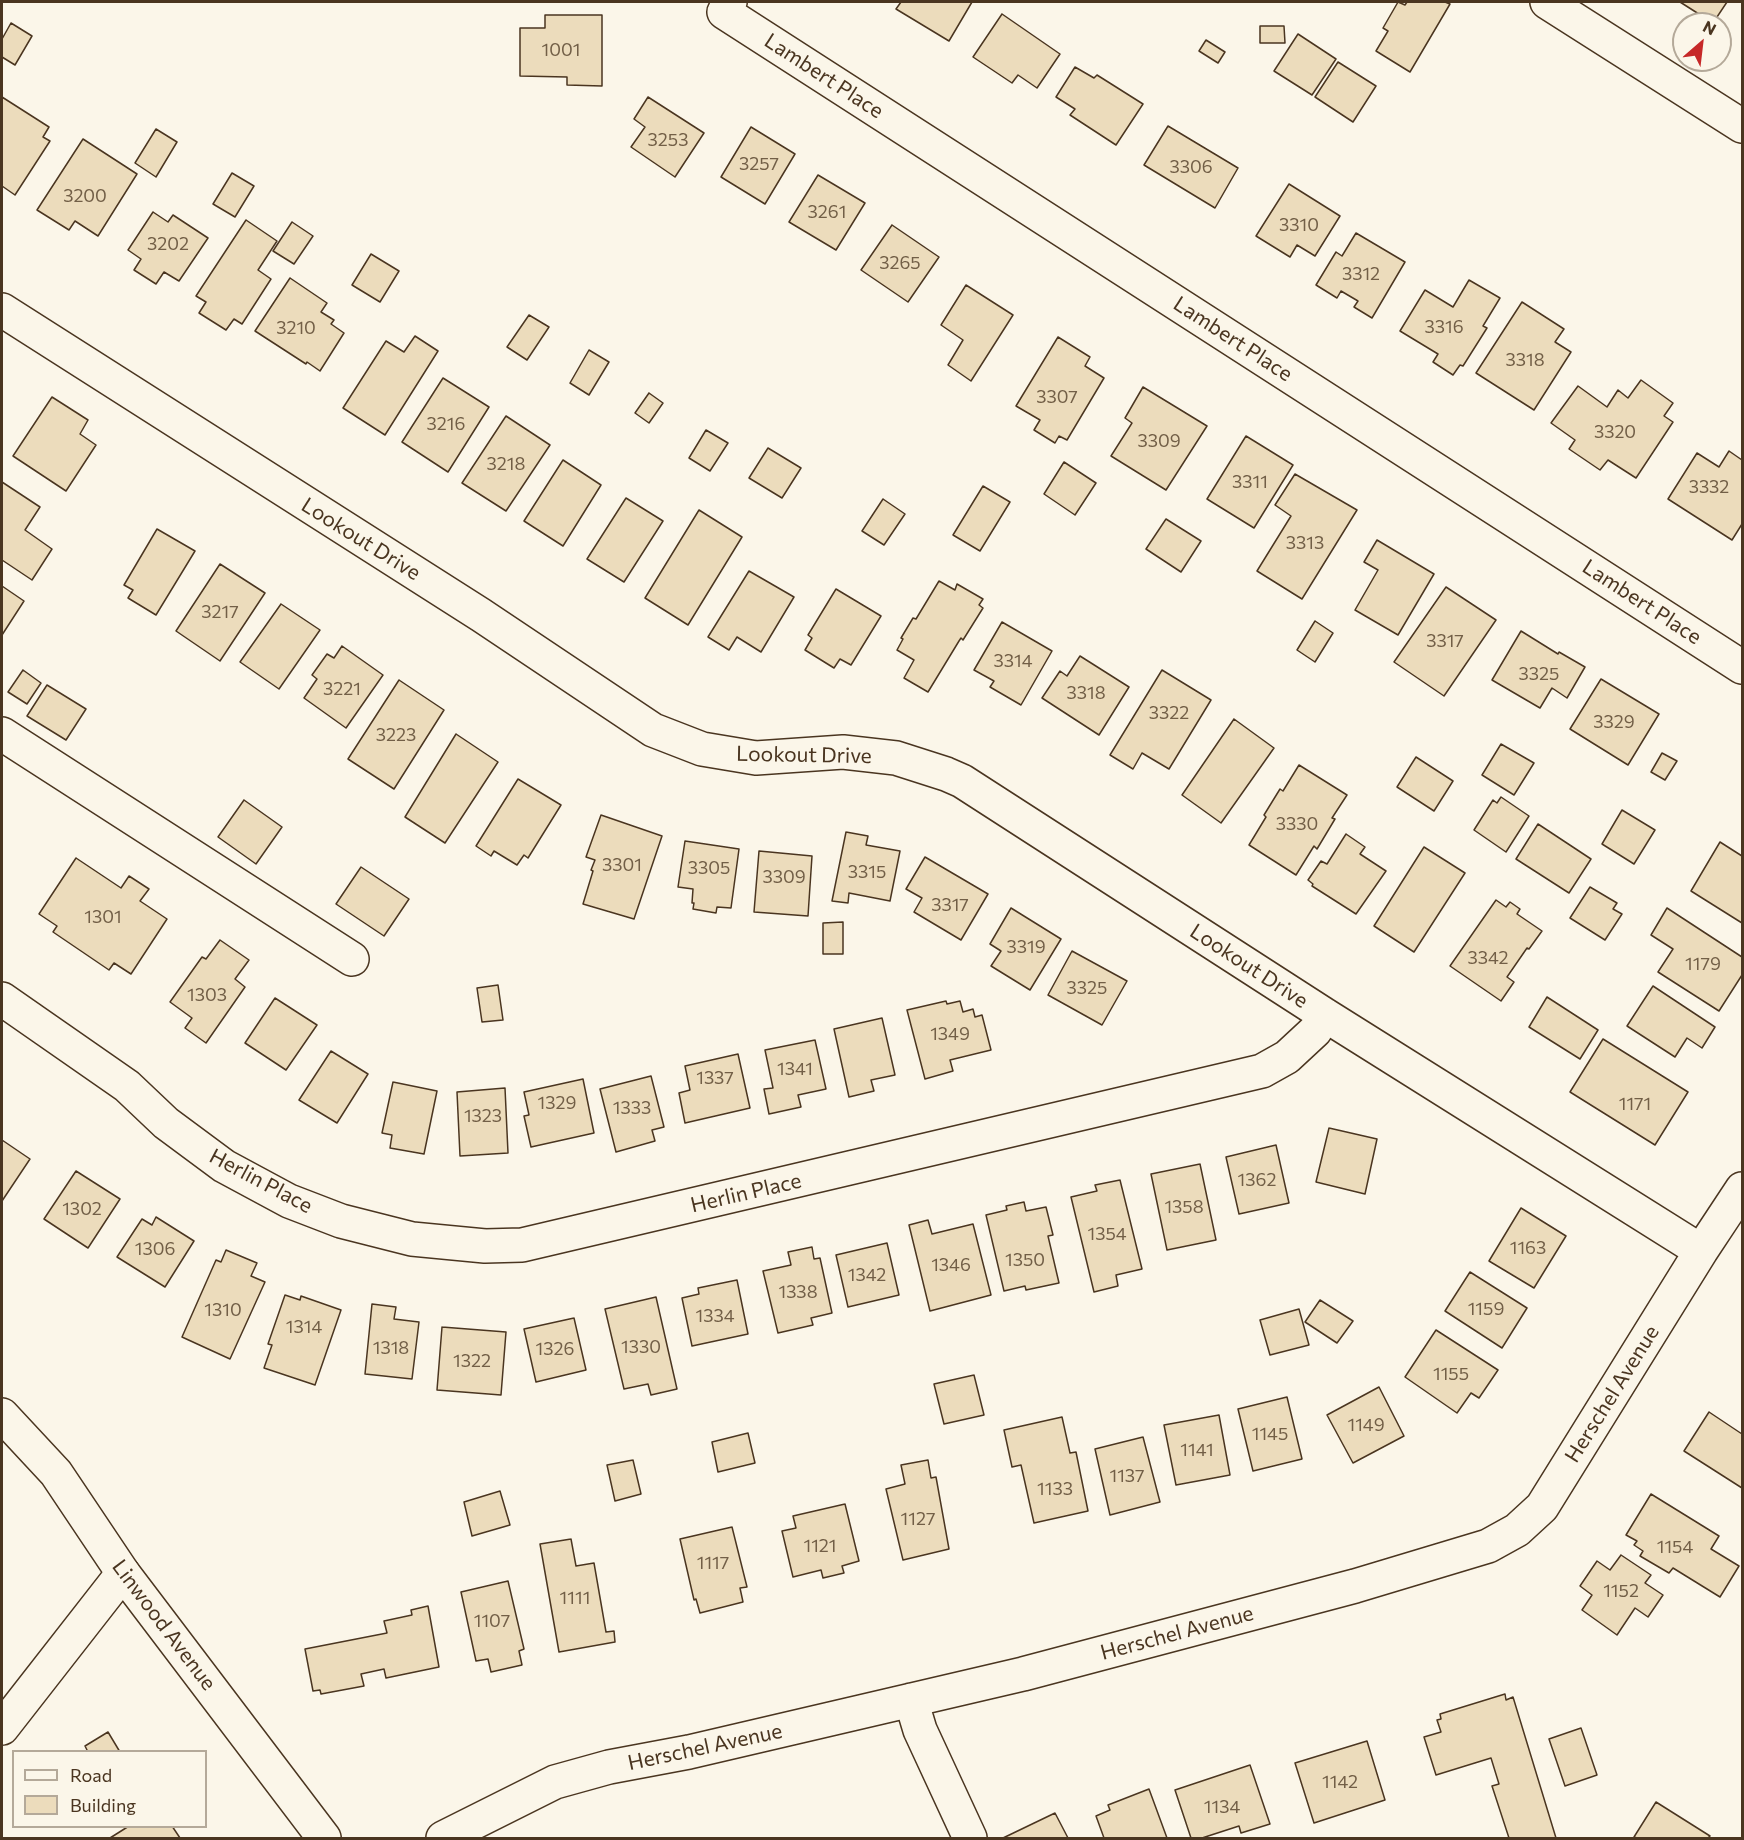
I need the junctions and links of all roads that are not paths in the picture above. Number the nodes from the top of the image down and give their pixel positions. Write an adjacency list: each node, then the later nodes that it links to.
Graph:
1 (1547, 2): 3 (street)
2 (727, 7): 5 (street, Lambert Place)
3 (1743, 126)
4 (2, 310): 9 (street, Lookout Drive)
5 (1743, 667)
6 (2, 734): 7 (street)
7 (352, 959)
8 (2, 999): 9 (street, Herlin Place)
9 (1325, 1015): 11 (street, Lookout Drive)
10 (1743, 1189): 11 (street, Herschel Avenue)
11 (1701, 1251): 14 (street, Herschel Avenue)
12 (2, 1415): 13 (street, Linwood Avenue)
13 (123, 1573): 15 (street); 16 (street, Linwood Avenue)
14 (911, 1700): 17 (street, Herschel Avenue); 18 (street)
15 (2, 1728)
16 (324, 1839)
17 (443, 1839)
18 (970, 1839)

